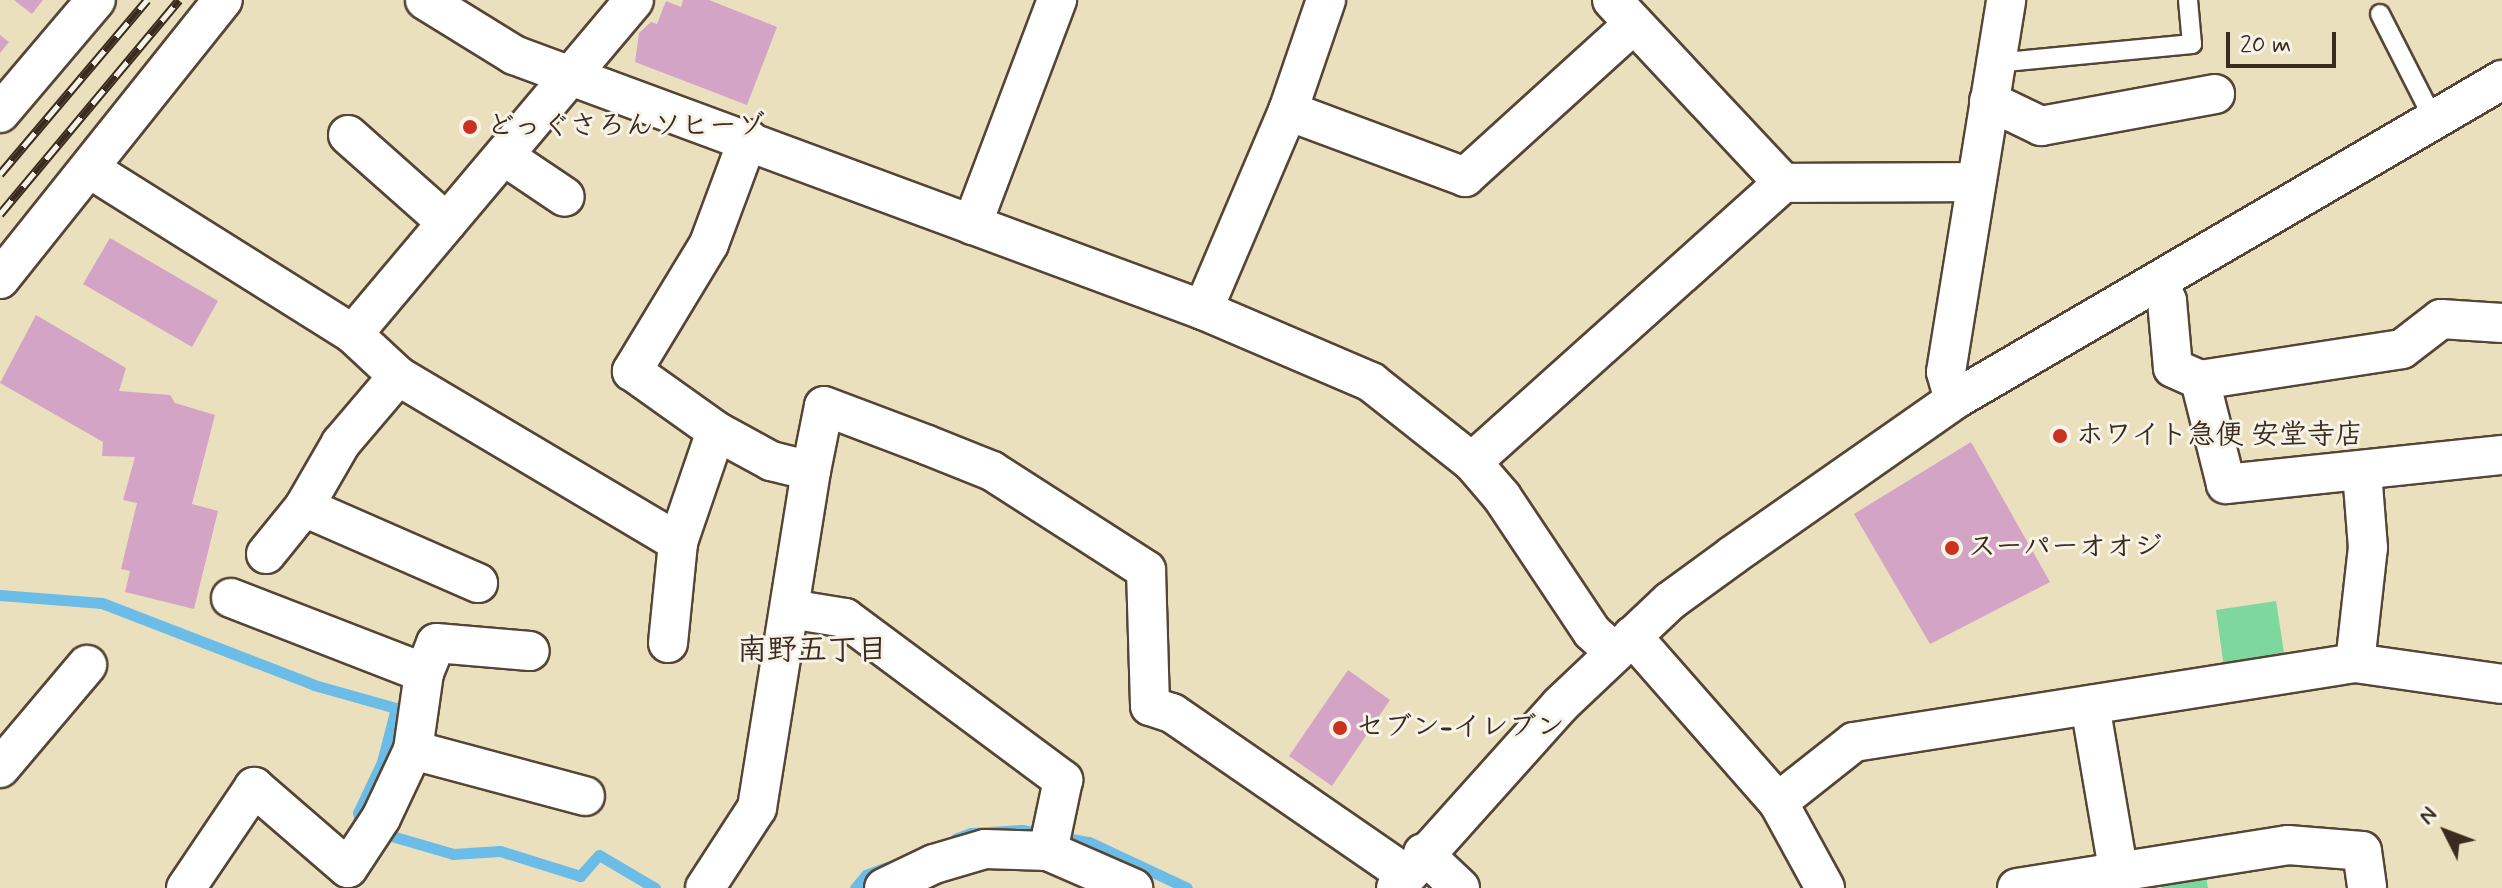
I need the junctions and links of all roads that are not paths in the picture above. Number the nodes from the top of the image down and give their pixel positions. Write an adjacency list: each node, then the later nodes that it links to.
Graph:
1 (96, 0): 17 (street)
2 (223, 0): 22 (street)
3 (425, 0): 12 (street)
4 (634, 0): 12 (street)
5 (1057, 0): 27 (street)
6 (1326, 0): 16 (street)
7 (2006, 0): 11 (street)
8 (2188, 0): 11 (lane)
9 (1623, 12): 16 (street); 24 (street)
10 (2380, 14): 18 (lane)
11 (1995, 63): 15 (street)
12 (572, 76): 20 (street); 21 (street)
13 (2500, 87): 18 (street)
14 (2215, 94): 15 (street)
15 (1989, 101): 23 (street)
16 (1288, 111): 30 (street)
17 (0, 113)
18 (2434, 120): 29 (street)
19 (348, 135): 26 (street)
20 (748, 139): 27 (street); 36 (street)
21 (504, 156): 25 (street); 26 (street)
22 (90, 169): 28 (street); 32 (street)
23 (1973, 182): 24 (street); 35 (street)
24 (1783, 183): 38 (street)
25 (565, 197)
26 (447, 223): 32 (street)
27 (972, 225): 30 (street)
28 (0, 279)
29 (2159, 283): 34 (street); 35 (street)
30 (1203, 310): 38 (street)
31 (2502, 323): 34 (street)
32 (353, 334): 33 (street)
33 (398, 376): 41 (street); 42 (street)
34 (2200, 380): 40 (street)
35 (1954, 400): 48 (street)
36 (716, 431): 39 (street); 42 (street)
37 (2502, 455): 40 (street)
38 (1472, 462): 48 (street)
39 (811, 471): 46 (street); 60 (street)
40 (2362, 471): 50 (street)
41 (304, 507): 43 (street); 44 (street)
42 (678, 542): 47 (street)
43 (266, 554)
44 (478, 583)
45 (231, 598): 52 (street)
46 (790, 609): 59 (street); 65 (street)
47 (668, 643)
48 (1623, 644): 58 (street); 60 (street)
49 (530, 651): 52 (street)
50 (2355, 663): 53 (street); 54 (street)
51 (87, 665): 56 (street)
52 (424, 673): 55 (street)
53 (2502, 684)
54 (2090, 705): 58 (street); 61 (street)
55 (413, 750): 57 (street); 62 (street)
56 (0, 768)
57 (585, 796)
58 (1778, 802): 68 (street)
59 (1048, 851): 63 (street); 66 (street)
60 (1408, 872): 67 (street)
61 (2119, 874): 69 (street); 70 (street)
62 (358, 878): 64 (street)
63 (1124, 886)
64 (186, 888)
65 (705, 888)
66 (884, 888)
67 (1460, 888)
68 (1825, 888)
69 (2017, 888)
70 (2367, 888)

